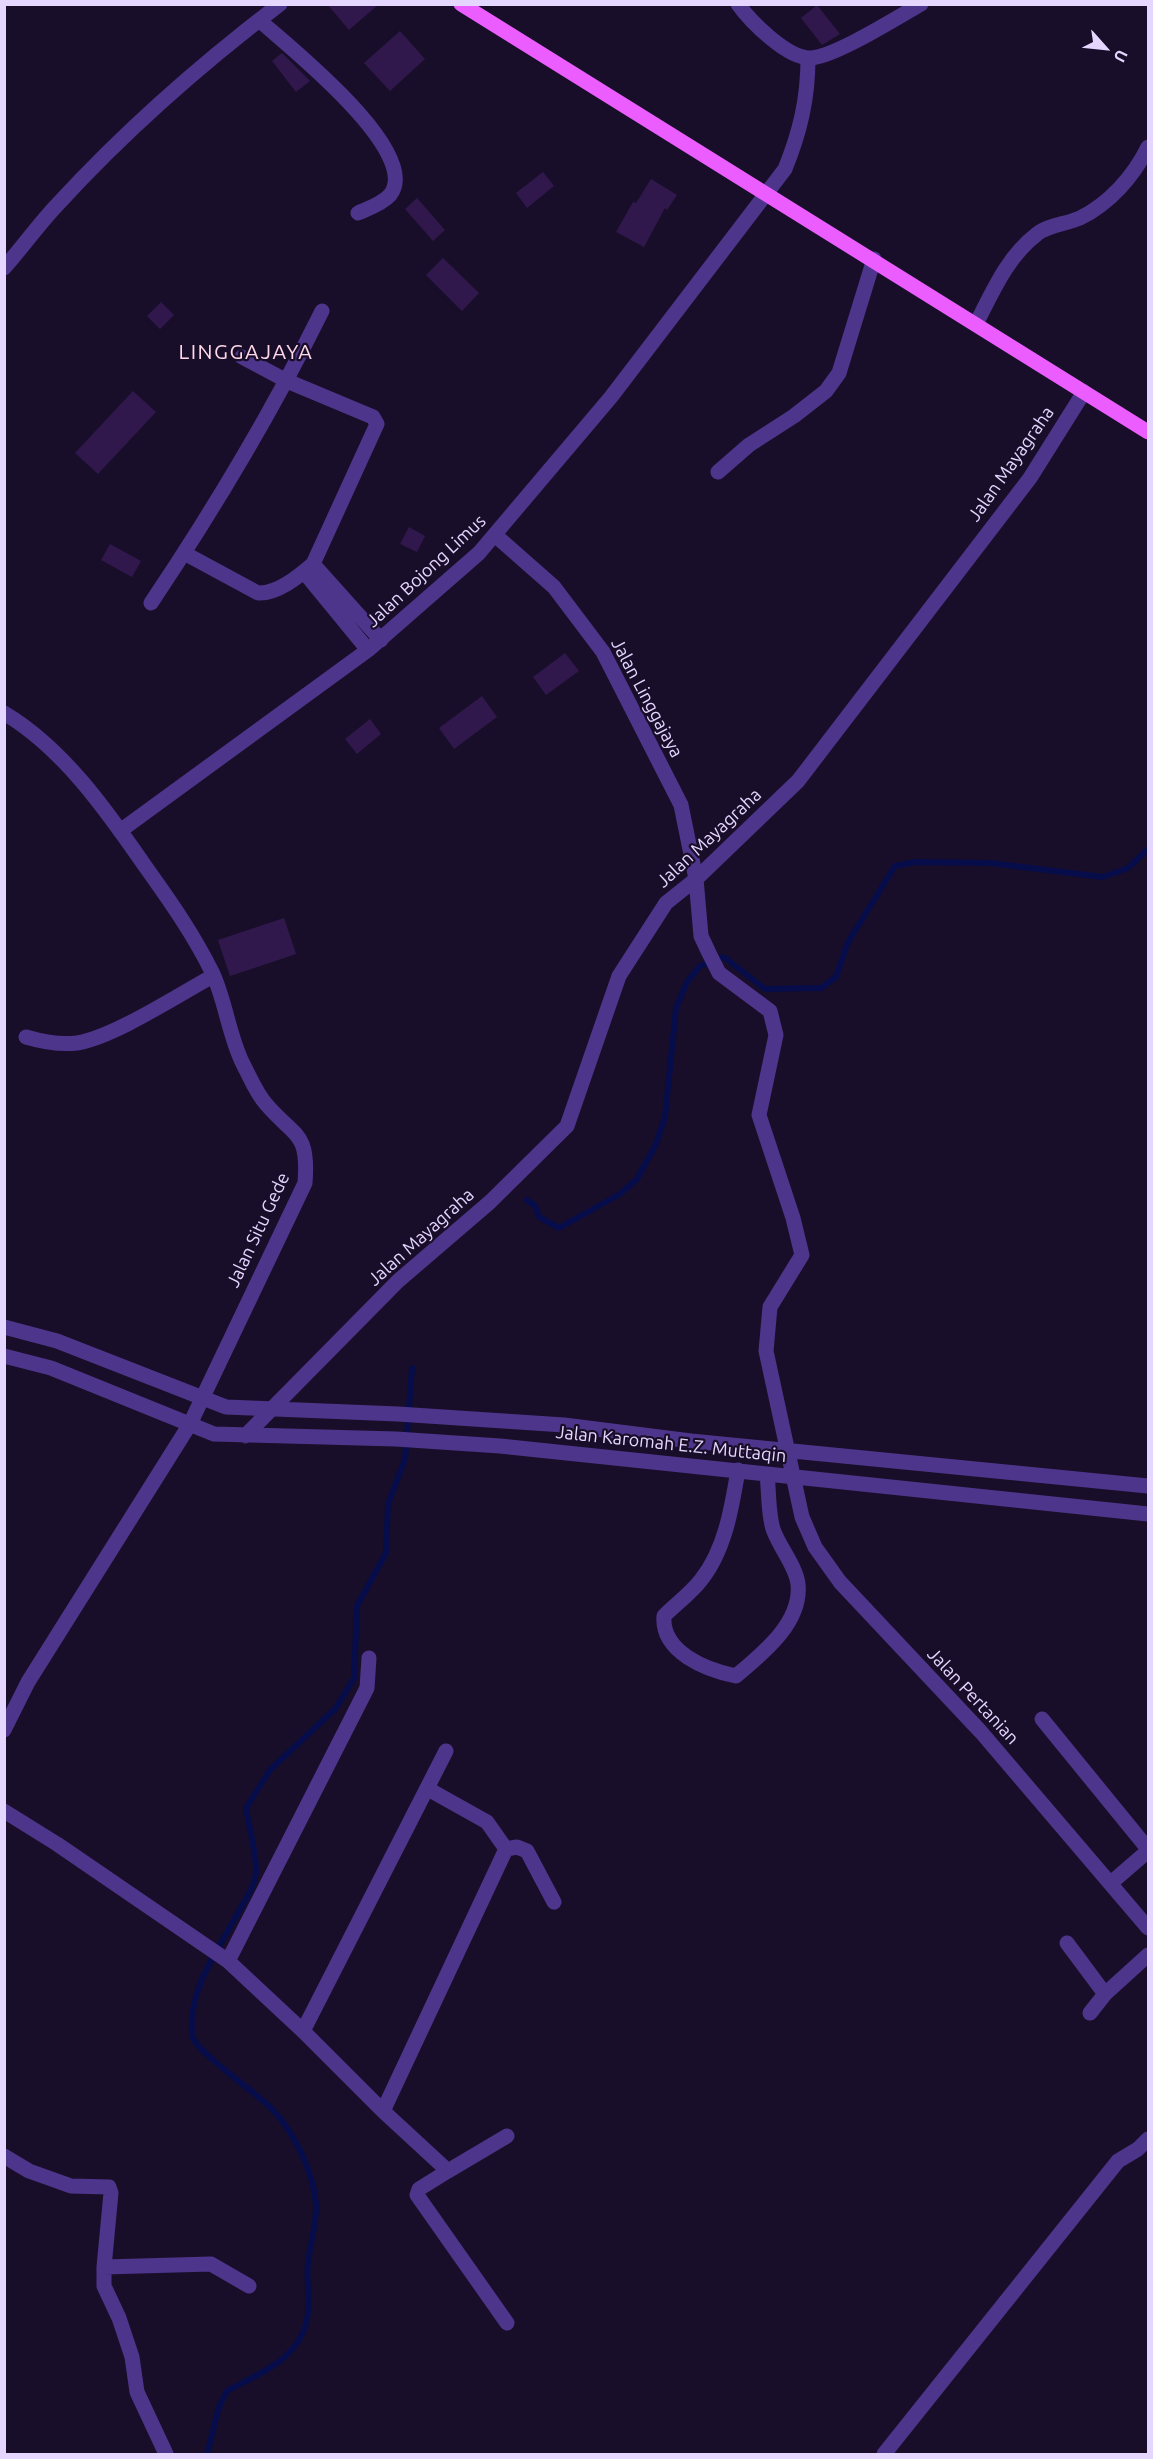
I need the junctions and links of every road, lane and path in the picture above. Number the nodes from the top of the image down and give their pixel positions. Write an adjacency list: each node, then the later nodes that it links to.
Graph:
1 (280, 4): 5 (street)
2 (461, 4): 8 (main road)
3 (738, 4): 6 (street)
4 (921, 4): 6 (street)
5 (259, 20): 9 (street); 11 (street)
6 (808, 58): 8 (street, Jalan Bojong Limus)
7 (1149, 147): 13 (street)
8 (767, 193): 10 (main road); 19 (street, Jalan Bojong Limus)
9 (358, 213)
10 (874, 259): 13 (main road); 18 (street)
11 (4, 268)
12 (322, 311): 15 (street)
13 (976, 324): 16 (main road)
14 (242, 357): 15 (street)
15 (287, 381): 20 (street); 21 (street)
16 (1084, 392): 17 (main road); 26 (street, Jalan Mayagraha)
17 (1149, 432)
18 (718, 472)
19 (495, 535): 23 (street, Jalan Bojong Limus); 26 (street, Jalan Linggajaya)
20 (184, 553): 21 (street); 22 (street)
21 (308, 568): 23 (street)
22 (151, 603)
23 (375, 645): 25 (street, Jalan Bojong Limus)
24 (4, 713): 25 (street, Jalan Situ Gede)
25 (120, 831): 28 (street, Jalan Situ Gede)
26 (696, 879): 27 (street, Jalan Linggajaya); 33 (street, Jalan Mayagraha)
27 (719, 973): 36 (street, Jalan Pertanian)
28 (213, 976): 29 (street); 32 (street, Jalan Situ Gede)
29 (26, 1037)
30 (4, 1327): 32 (street, Jalan Karomah E.Z. Muttaqin)
31 (4, 1356): 34 (street, Jalan Karomah E.Z. Muttaqin)
32 (201, 1398): 33 (street, Jalan Karomah E.Z. Muttaqin); 34 (street, Jalan Situ Gede)
33 (271, 1410): 35 (street, Jalan Mayagraha); 36 (street, Jalan Karomah E.Z. Muttaqin)
34 (190, 1424): 35 (street, Jalan Karomah E.Z. Muttaqin); 44 (street, Jalan Situ Gede)
35 (245, 1436): 37 (street, Jalan Karomah E.Z. Muttaqin)
36 (786, 1449): 39 (street, Jalan Pertanian); 40 (street, Jalan Karomah E.Z. Muttaqin)
37 (738, 1470): 38 (street, Jalan Karomah E.Z. Muttaqin); 38 (street)
38 (767, 1474): 39 (street, Jalan Karomah E.Z. Muttaqin)
39 (794, 1477): 41 (street, Jalan Karomah E.Z. Muttaqin); 50 (street, Jalan Pertanian)
40 (1149, 1486)
41 (1149, 1514)
42 (369, 1658): 55 (street)
43 (1042, 1719): 49 (street)
44 (4, 1730)
45 (446, 1751): 46 (street)
46 (428, 1789): 48 (street); 58 (street)
47 (4, 1811): 55 (street)
48 (506, 1849): 51 (street); 59 (street)
49 (1149, 1850): 50 (street)
50 (1112, 1882): 52 (street, Jalan Pertanian)
51 (554, 1902)
52 (1149, 1928)
53 (1067, 1943): 56 (street)
54 (1149, 1955): 56 (street)
55 (225, 1960): 58 (street)
56 (1105, 1994): 57 (street)
57 (1090, 2013)
58 (303, 2031): 59 (street)
59 (383, 2111): 63 (street)
60 (507, 2136): 63 (street)
61 (1149, 2139): 68 (street)
62 (4, 2156): 64 (street)
63 (448, 2171): 66 (street)
64 (104, 2267): 65 (street); 67 (street)
65 (249, 2286)
66 (507, 2323)
67 (166, 2454)
68 (884, 2454)

